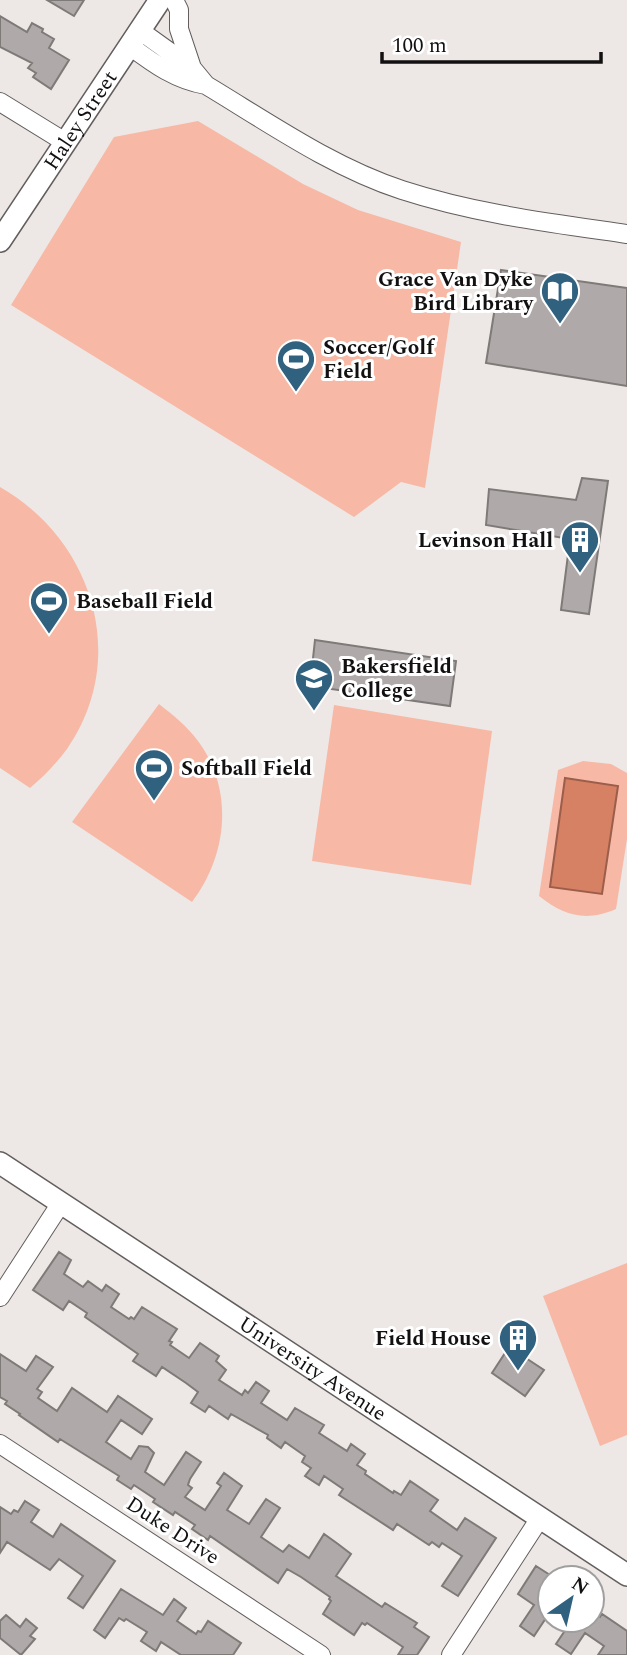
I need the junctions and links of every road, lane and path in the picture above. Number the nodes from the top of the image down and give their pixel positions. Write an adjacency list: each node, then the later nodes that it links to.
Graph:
1 (160, 0): 3 (street, Haley Street)
2 (174, 0): 4 (street)
3 (134, 38): 4 (street); 5 (street); 7 (street, Haley Street)
4 (192, 68): 5 (street)
5 (206, 85): 8 (street)
6 (0, 102): 7 (street)
7 (65, 142): 9 (street, Haley Street)
8 (627, 234)
9 (0, 241)
10 (0, 1163): 11 (street, University Avenue)
11 (61, 1203): 12 (street); 14 (street, University Avenue)
12 (0, 1297)
13 (0, 1444): 16 (street, Duke Drive)
14 (540, 1518): 15 (street, University Avenue); 17 (street)
15 (627, 1575)
16 (321, 1655)
17 (451, 1655)

